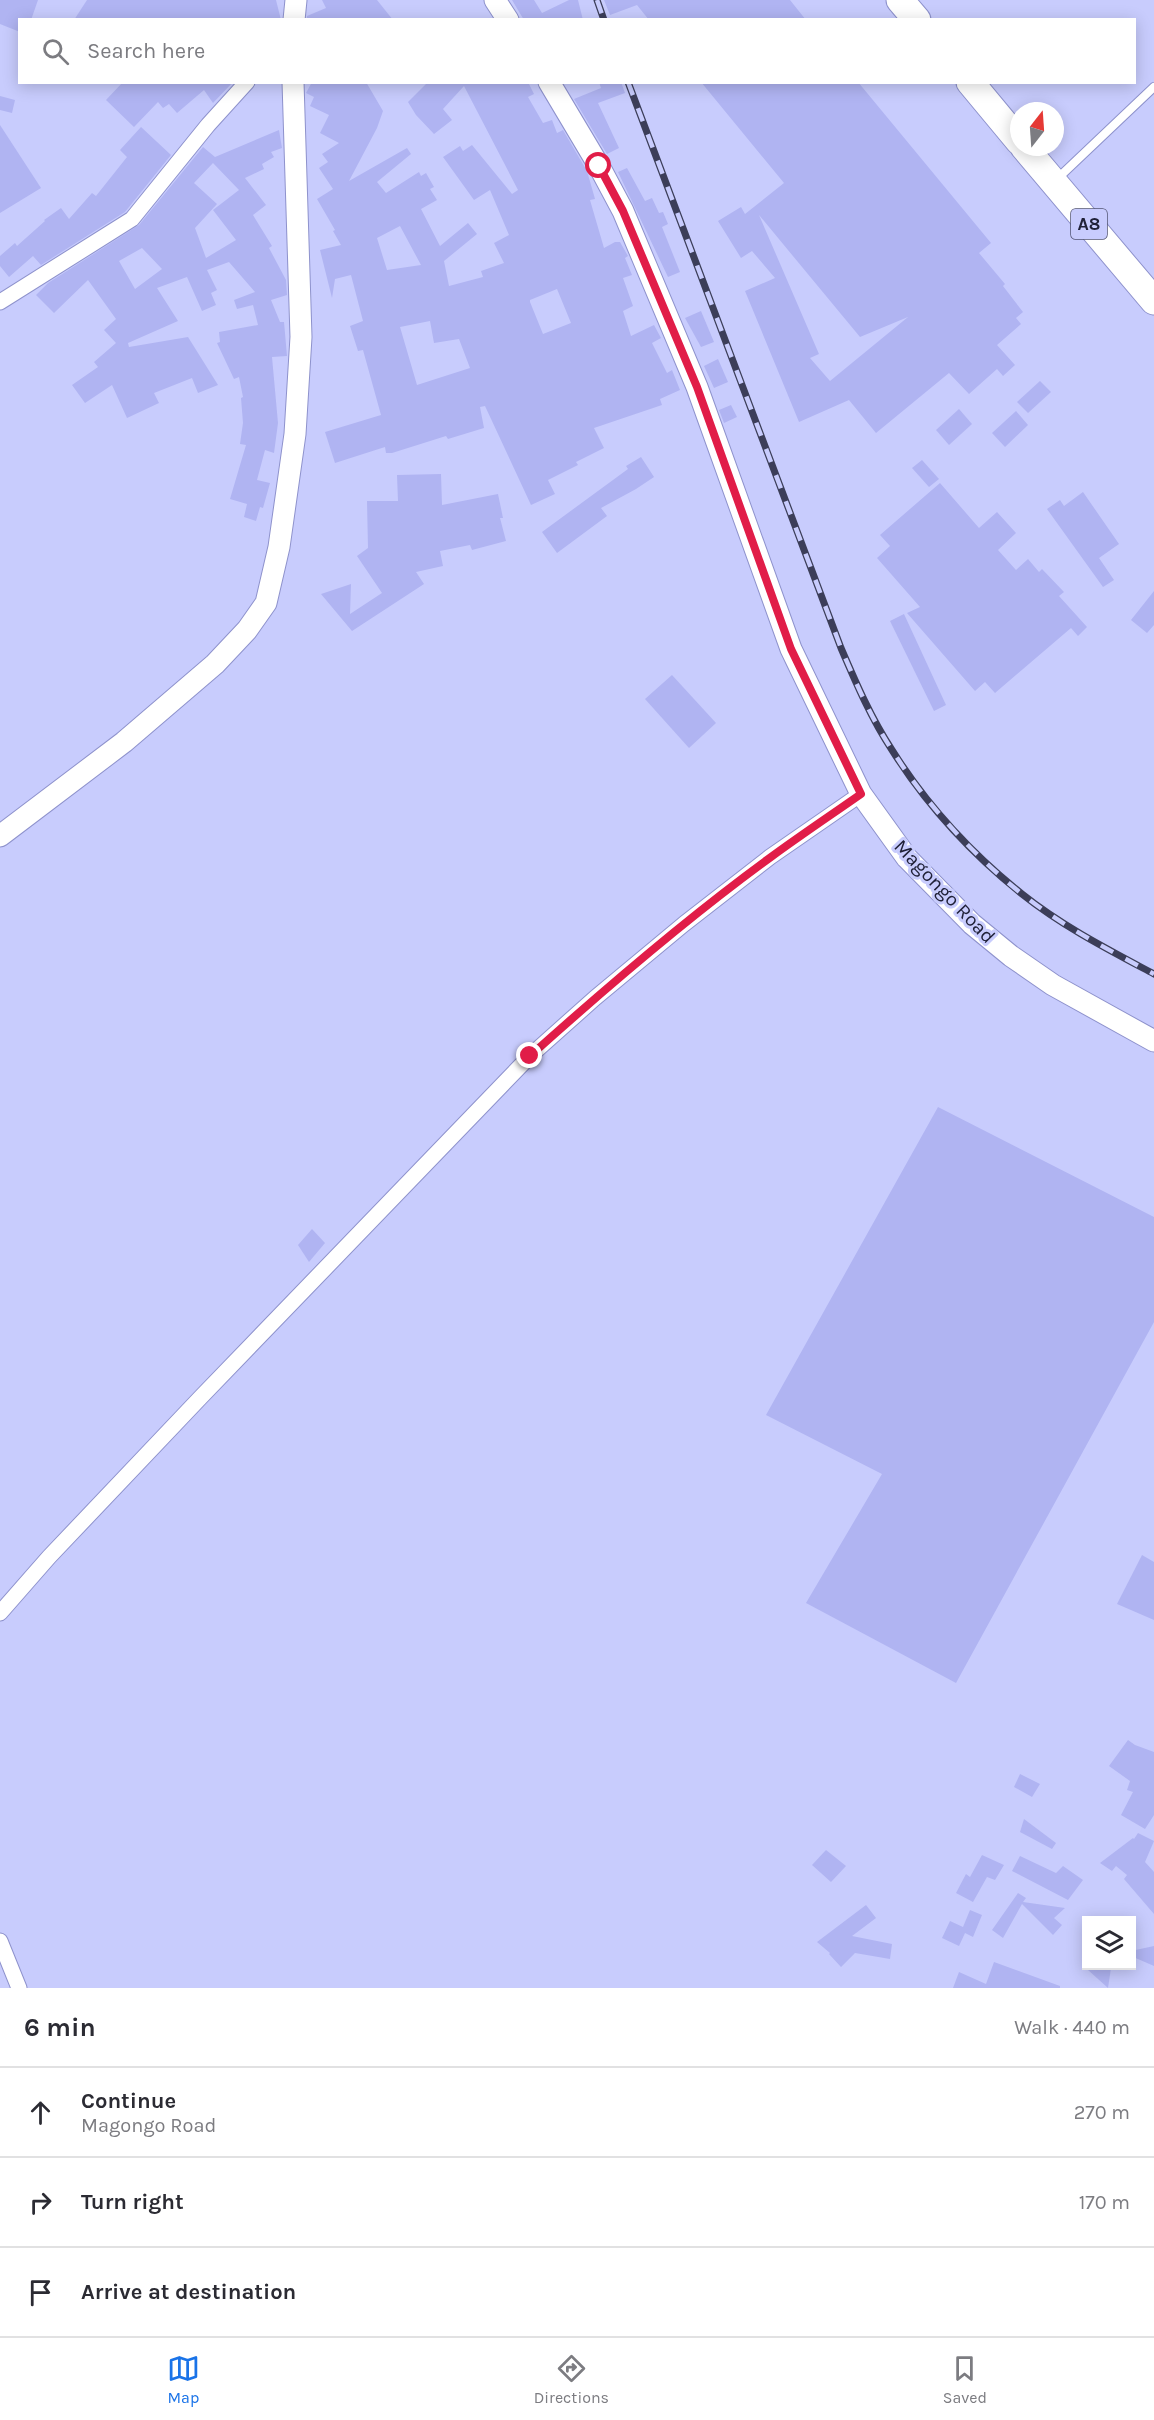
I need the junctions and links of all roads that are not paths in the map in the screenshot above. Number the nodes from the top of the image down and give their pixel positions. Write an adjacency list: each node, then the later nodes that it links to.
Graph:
1 (296, 0): 4 (street)
2 (495, 0): 5 (street)
3 (900, 0): 6 (highway)
4 (294, 18)
5 (507, 18)
6 (915, 18)
7 (245, 84): 16 (street)
8 (293, 84): 18 (street)
9 (550, 84): 17 (street, Magongo Road)
10 (972, 84): 12 (highway)
11 (1154, 87): 14 (lane)
12 (1010, 130)
13 (1032, 156): 14 (highway, A8)
14 (1054, 182): 15 (highway, A8)
15 (1154, 301)
16 (0, 302)
17 (861, 794): 19 (street, Magongo Road); 20 (street)
18 (0, 837)
19 (1154, 1041)
20 (0, 1613)
21 (0, 1941): 22 (street)
22 (19, 1988)

